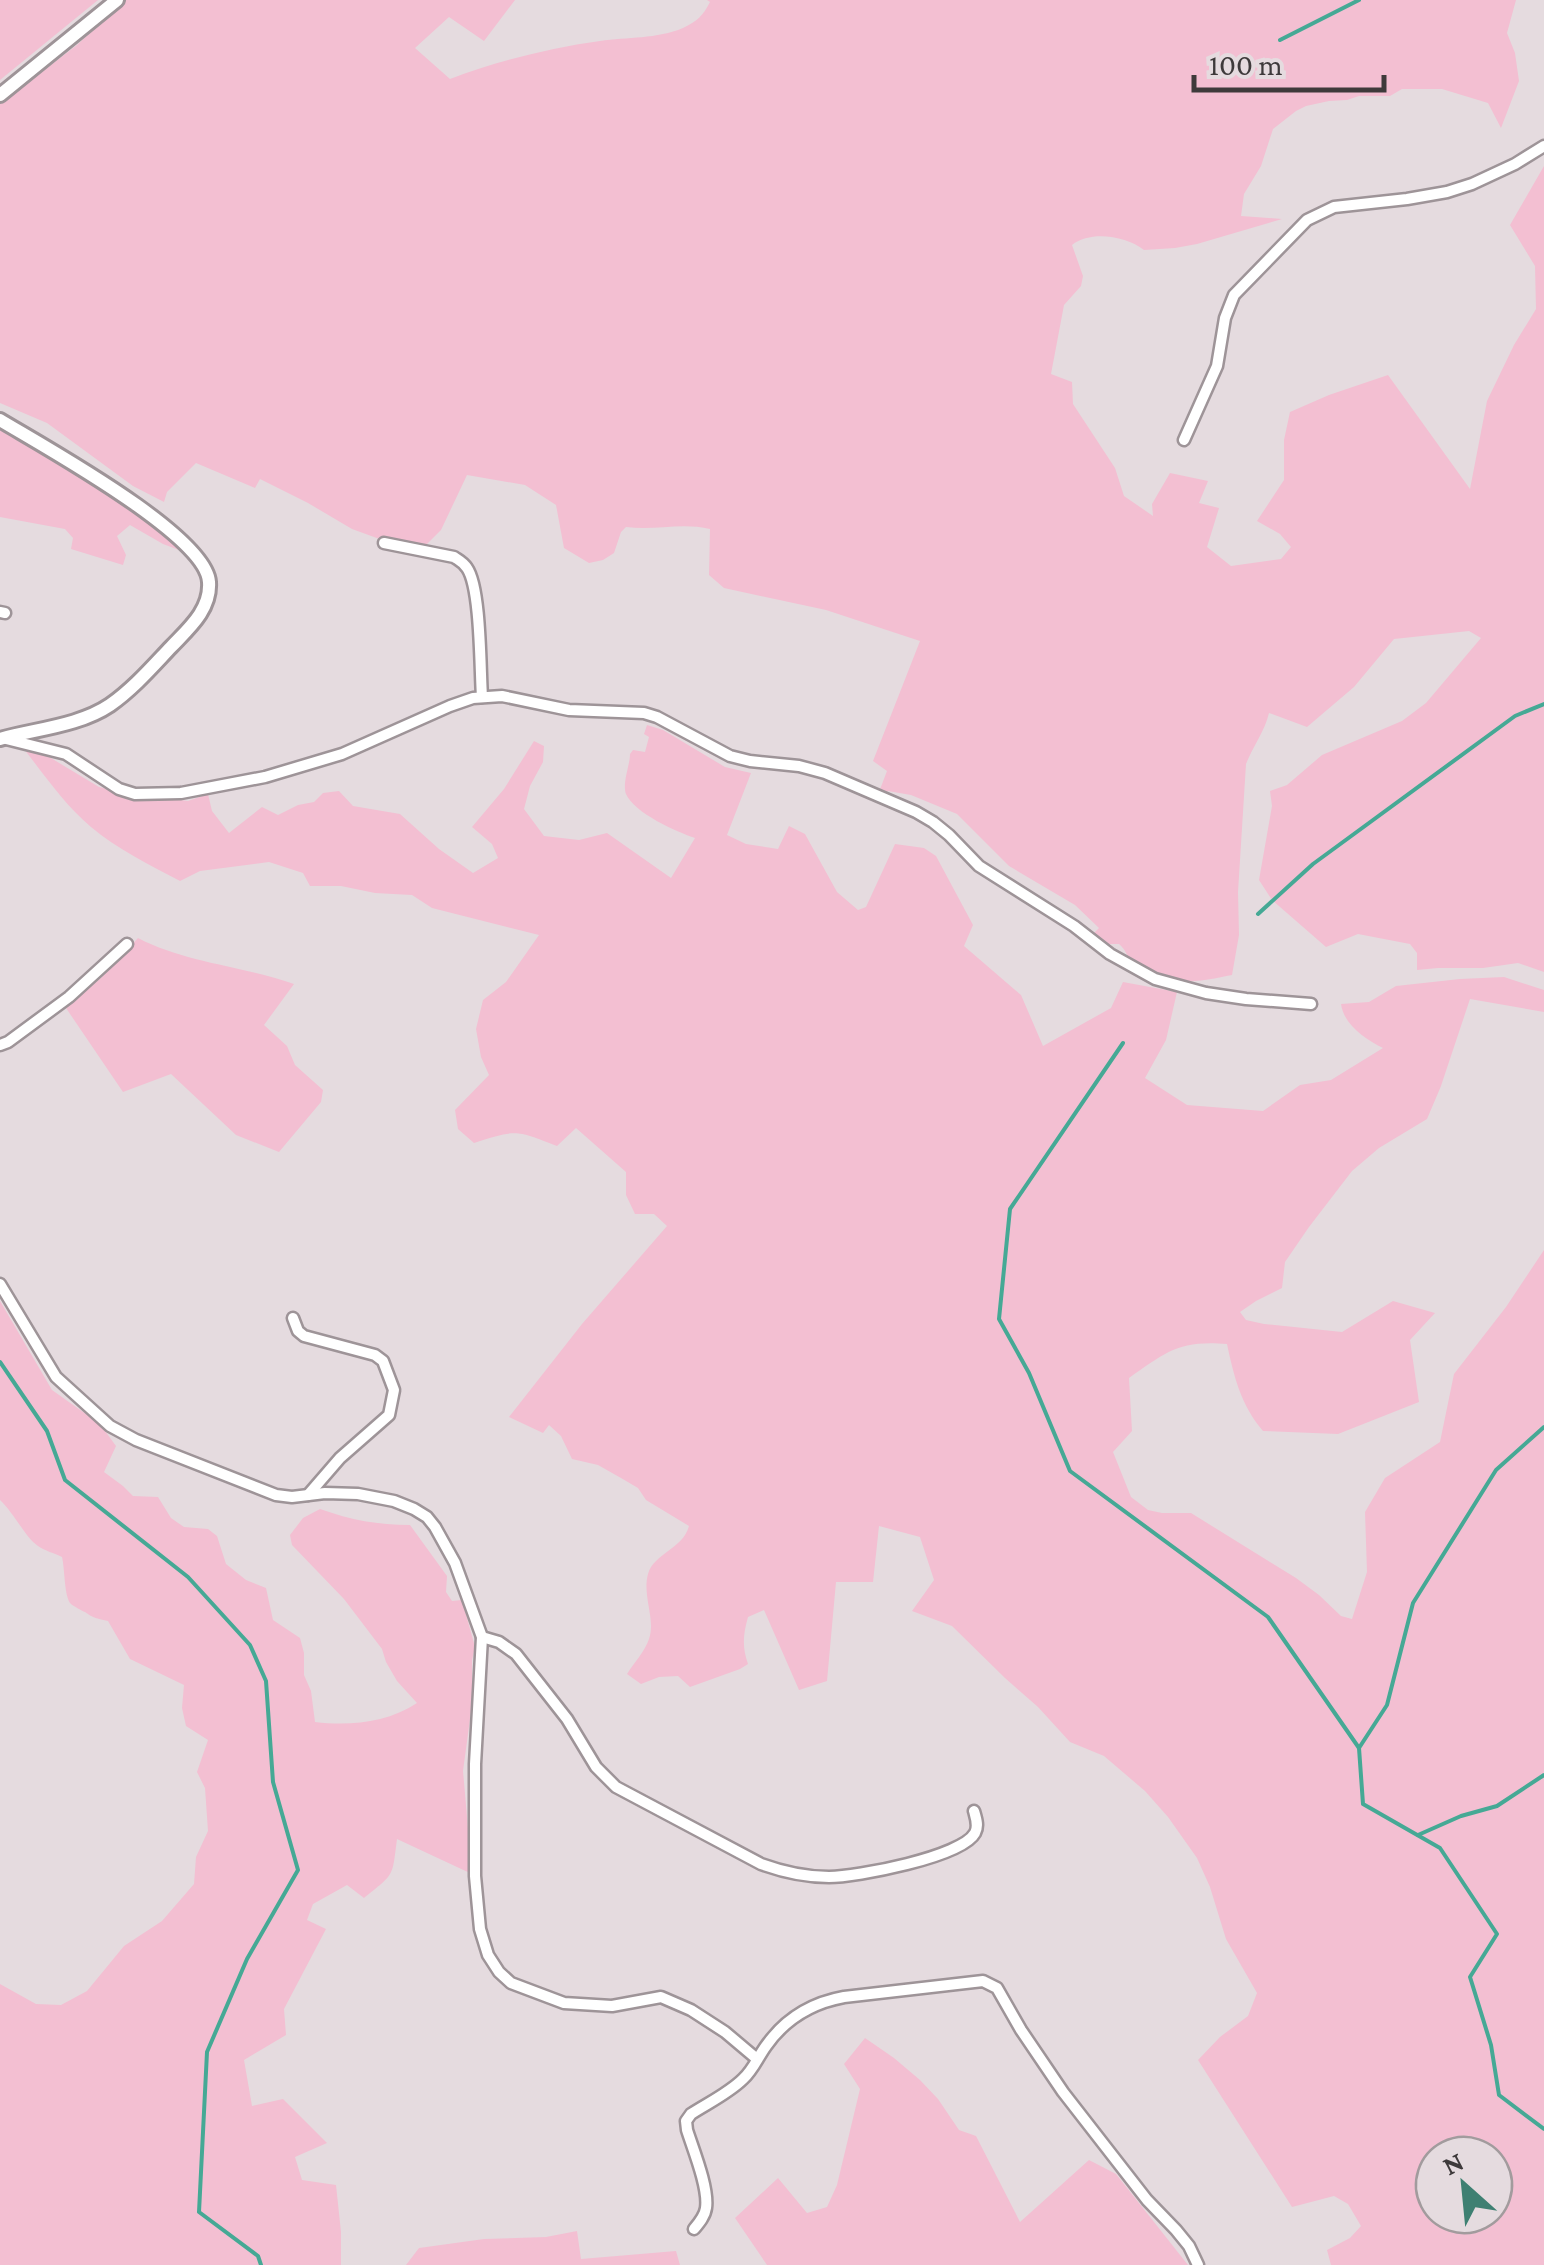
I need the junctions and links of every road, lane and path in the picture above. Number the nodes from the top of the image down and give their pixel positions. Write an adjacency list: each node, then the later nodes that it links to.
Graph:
1 (118, 0): 2 (street)
2 (0, 95)
3 (1544, 146): 5 (street)
4 (0, 420): 8 (street)
5 (1184, 440)
6 (384, 543): 7 (street)
7 (482, 697): 8 (street); 10 (street)
8 (0, 738)
9 (127, 944): 11 (street)
10 (1312, 1004)
11 (0, 1045)
12 (0, 1284): 14 (street)
13 (292, 1318): 14 (street)
14 (308, 1495): 15 (street)
15 (482, 1637): 16 (street); 17 (street)
16 (974, 1811)
17 (757, 2059): 18 (street); 19 (street)
18 (694, 2229)
19 (1198, 2265)

